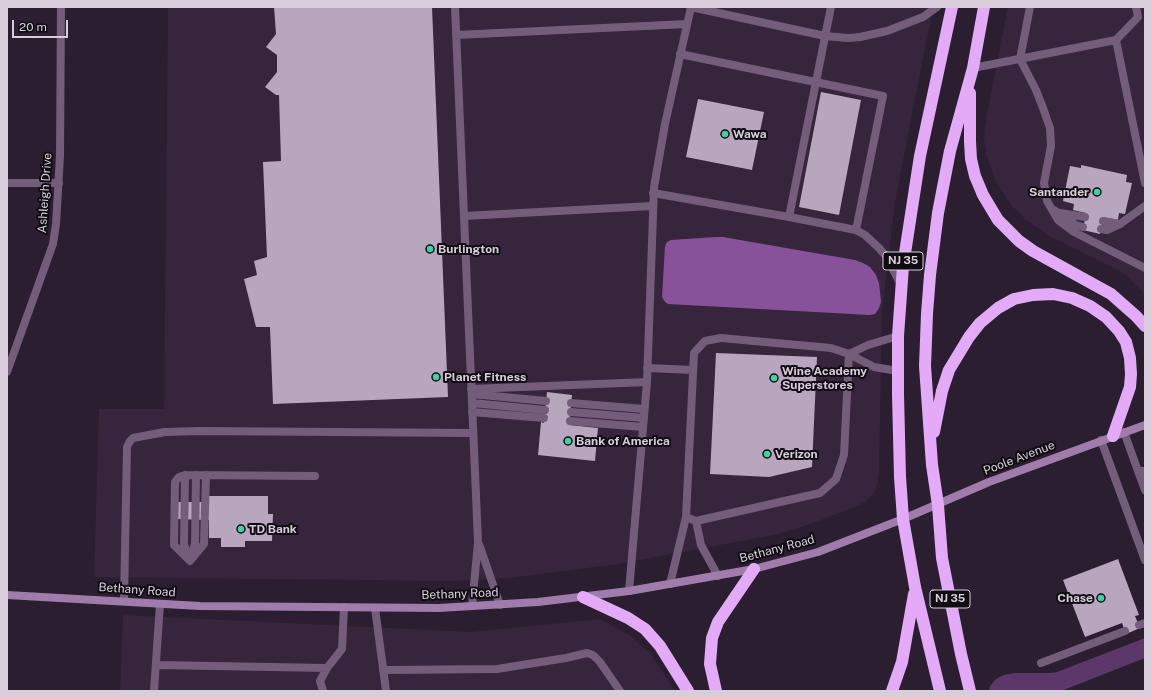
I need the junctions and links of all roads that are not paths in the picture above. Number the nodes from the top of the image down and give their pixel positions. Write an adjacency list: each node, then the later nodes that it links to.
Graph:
1 (61, 7): 19 (street, Ashleigh Drive)
2 (455, 7): 11 (street)
3 (691, 7): 10 (street); 12 (street)
4 (831, 7): 12 (street)
5 (937, 7): 12 (street)
6 (952, 7): 32 (highway, NJ 35)
7 (984, 7): 16 (highway, NJ 35)
8 (1030, 7): 15 (street)
9 (1136, 7): 13 (street)
10 (687, 24): 11 (street); 14 (street)
11 (456, 35): 25 (street)
12 (825, 36): 17 (street)
13 (1116, 40): 15 (street); 20 (street)
14 (680, 54): 17 (street); 21 (street)
15 (1020, 59): 16 (street); 24 (street)
16 (972, 71): 33 (highway); 56 (highway, NJ 35)
17 (816, 82): 26 (street); 30 (street)
18 (7, 183): 19 (street)
19 (59, 183): 39 (street, Ashleigh Drive)
20 (1145, 183)
21 (653, 193): 22 (street); 26 (street)
22 (652, 206): 25 (street); 36 (street)
23 (1145, 206): 28 (street)
24 (1054, 210): 27 (street); 29 (street); 31 (street)
25 (464, 216): 41 (street)
26 (790, 217): 30 (street)
27 (1085, 217)
28 (1102, 225)
29 (1083, 227)
30 (856, 230): 32 (street)
31 (1145, 268)
32 (901, 285): 34 (highway, NJ 35)
33 (1145, 326)
34 (898, 336): 35 (street); 38 (highway, NJ 35)
35 (848, 354): 37 (street); 38 (street); 65 (street)
36 (647, 368): 37 (street); 40 (street)
37 (694, 370): 63 (street)
38 (898, 371): 64 (highway, NJ 35)
39 (7, 372)
40 (647, 382): 41 (street); 45 (street)
41 (472, 391): 42 (street); 44 (street)
42 (546, 401)
43 (571, 403): 45 (street)
44 (472, 407): 46 (street); 48 (street); 53 (street)
45 (644, 409): 49 (street)
46 (545, 410)
47 (571, 412): 49 (street)
48 (544, 418)
49 (644, 418): 52 (street)
50 (570, 421): 52 (street)
51 (1145, 425): 54 (street, Poole Avenue)
52 (643, 427): 73 (street)
53 (473, 433): 66 (street); 76 (street)
54 (1118, 434): 55 (street, Poole Avenue); 56 (highway); 57 (street)
55 (1101, 440): 62 (street, Poole Avenue); 67 (street)
56 (931, 445): 62 (highway, NJ 35)
57 (1142, 471): 61 (street)
58 (196, 475): 59 (street); 68 (street); 68 (street)
59 (206, 475): 60 (street); 68 (street)
60 (315, 476)
61 (1145, 490)
62 (938, 505): 64 (street, Poole Avenue); 95 (highway, NJ 35)
63 (686, 517): 65 (street); 71 (street)
64 (903, 519): 69 (street, Bethany Road); 72 (highway, NJ 35)
65 (696, 521): 70 (street)
66 (478, 542): 78 (street); 79 (street)
67 (1145, 560)
68 (190, 561)
69 (754, 569): 70 (street, Bethany Road); 92 (highway)
70 (718, 576): 71 (street, Bethany Road)
71 (670, 584): 73 (street, Bethany Road)
72 (915, 587): 93 (highway); 94 (highway, NJ 35)
73 (629, 591): 75 (street, Bethany Road)
74 (7, 595): 76 (street, Bethany Road)
75 (583, 597): 78 (street, Bethany Road); 91 (highway)
76 (124, 602): 77 (street, Bethany Road)
77 (160, 604): 80 (street, Bethany Road); 84 (street)
78 (500, 605): 79 (street, Bethany Road)
79 (472, 606): 81 (street, Bethany Road)
80 (344, 607): 81 (street, Bethany Road); 85 (street)
81 (375, 608): 86 (street)
82 (1125, 631): 83 (street)
83 (1041, 663)
84 (156, 665): 85 (street); 87 (street)
85 (327, 668): 88 (street)
86 (384, 670): 89 (street); 90 (street)
87 (154, 691)
88 (323, 691)
89 (386, 691)
90 (620, 691)
91 (688, 691)
92 (716, 691)
93 (892, 691)
94 (940, 691)
95 (970, 691)

